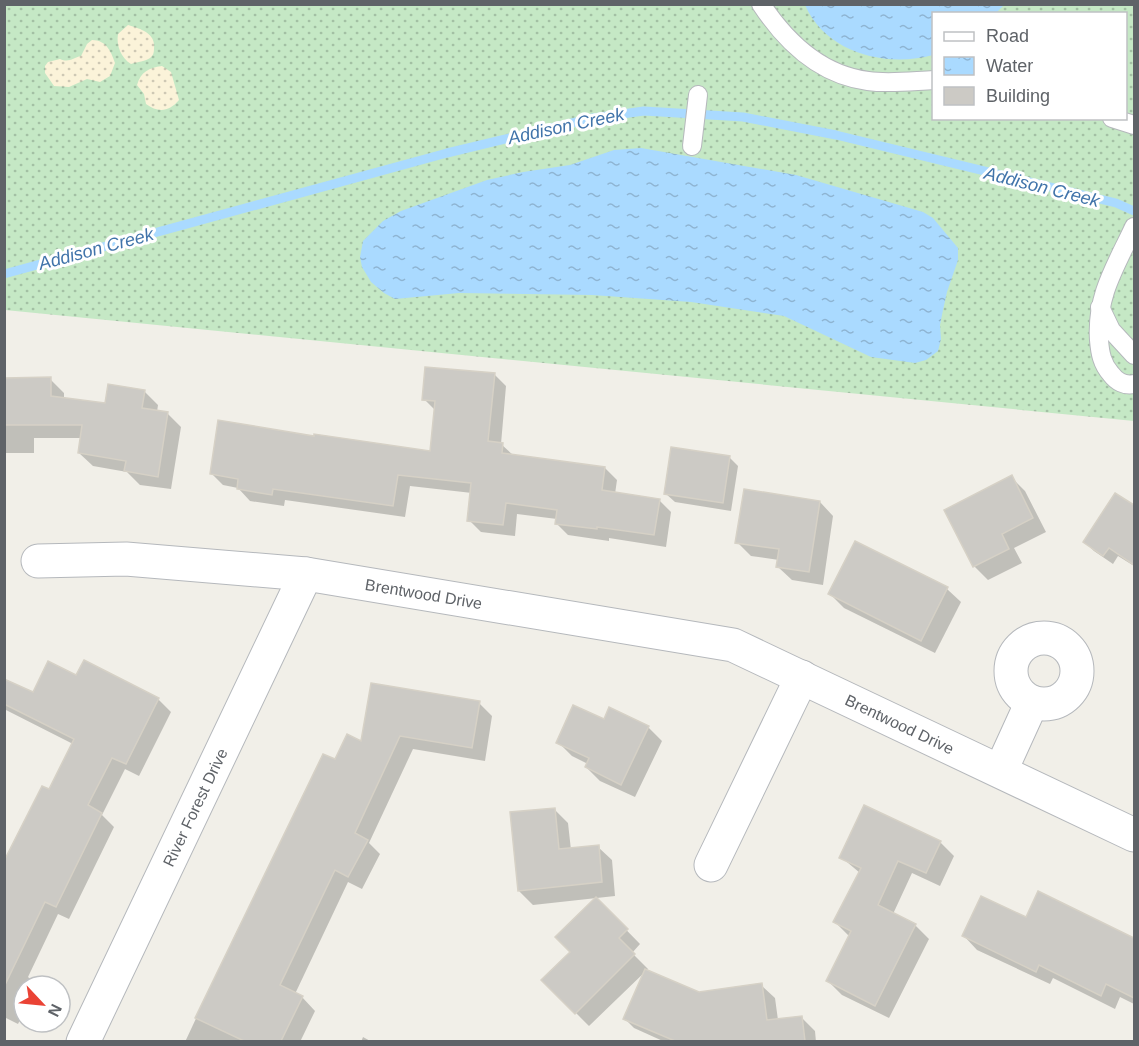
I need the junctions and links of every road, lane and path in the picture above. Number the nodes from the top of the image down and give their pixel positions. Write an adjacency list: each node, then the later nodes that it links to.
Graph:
1 (761, 4): 2 (lane)
2 (932, 80)
3 (698, 95): 6 (lane)
4 (1118, 120): 5 (lane)
5 (1134, 125)
6 (693, 140)
7 (1133, 230): 8 (lane)
8 (1100, 306): 9 (lane); 10 (lane)
9 (1134, 355)
10 (1134, 384)
11 (38, 561): 12 (street, Brentwood Drive)
12 (306, 574): 13 (street, Brentwood Drive); 18 (street, River Forest Drive)
13 (802, 677): 15 (street, Brentwood Drive); 17 (street)
14 (1032, 702): 15 (street)
15 (1000, 770): 16 (street, Brentwood Drive)
16 (1134, 835)
17 (711, 865)
18 (83, 1041)

